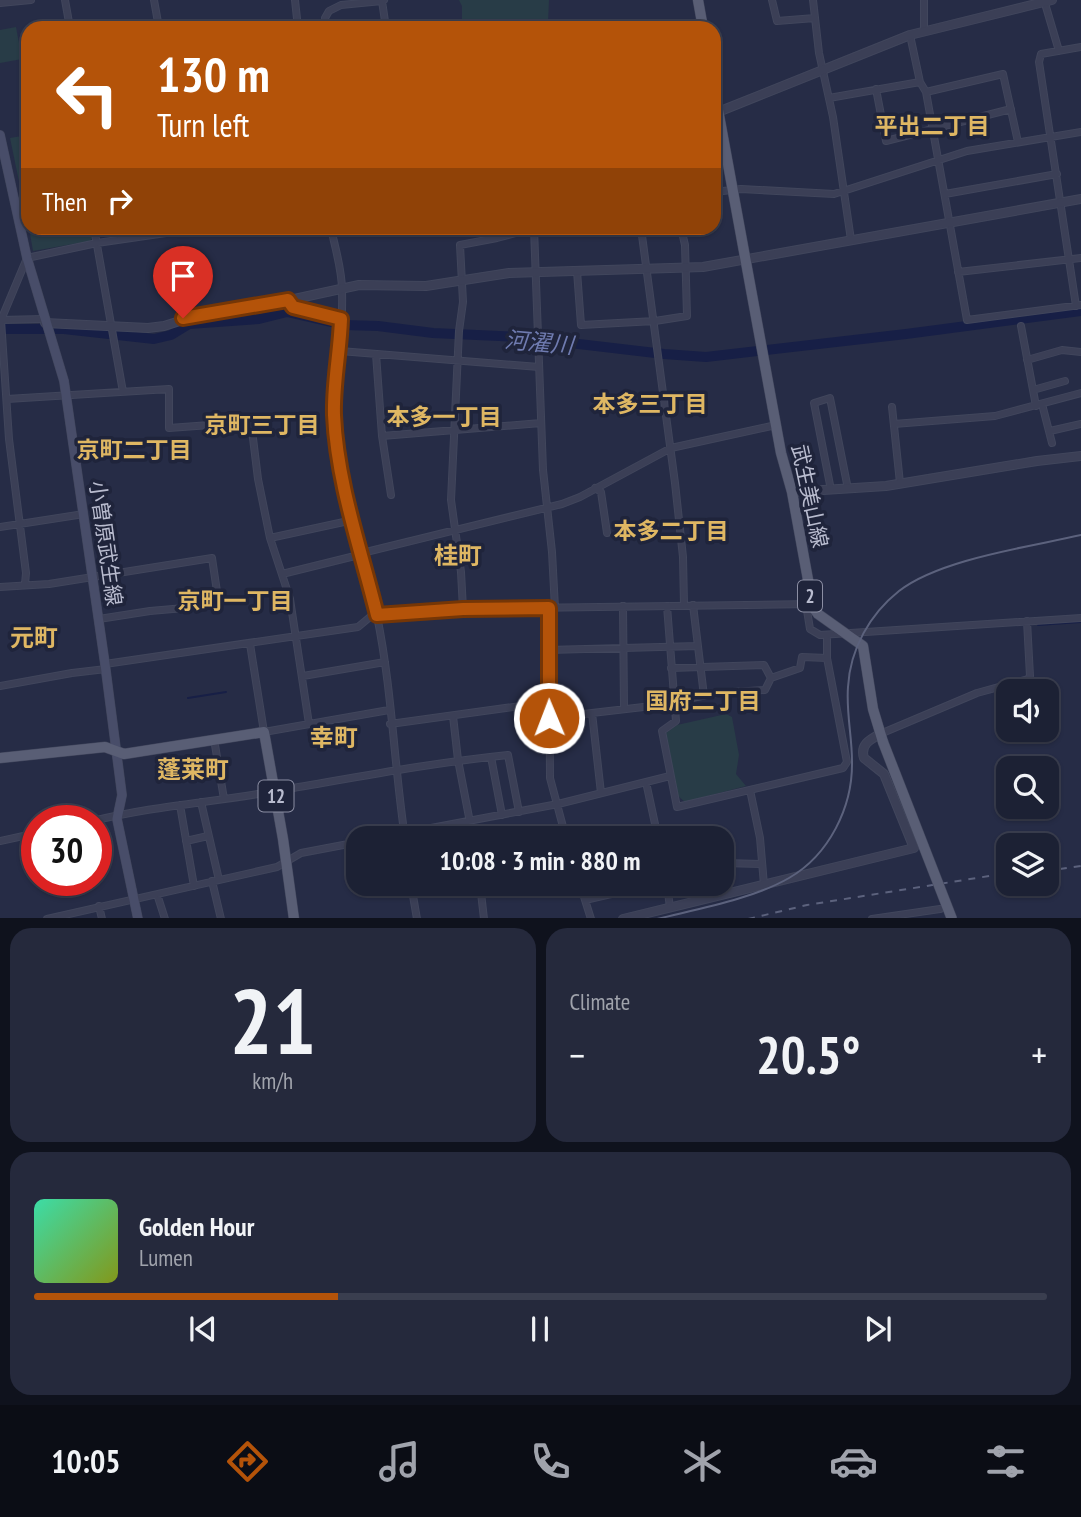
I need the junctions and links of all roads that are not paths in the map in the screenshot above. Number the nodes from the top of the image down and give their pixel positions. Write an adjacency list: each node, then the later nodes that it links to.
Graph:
1 (31, 0): 11 (street)
2 (65, 0): 13 (street)
3 (154, 0): 14 (street)
4 (295, 0): 15 (street)
5 (698, 0): 18 (main road)
6 (772, 0): 12 (street)
7 (813, 0): 12 (street)
8 (924, 0): 19 (street)
9 (383, 1): 16 (street); 17 (street)
10 (1047, 1): 19 (street); 22 (street)
11 (0, 3)
12 (815, 18): 23 (street)
13 (69, 21)
14 (158, 21)
15 (297, 21)
16 (326, 21)
17 (385, 21)
18 (702, 21)
19 (924, 31): 20 (street)
20 (910, 35): 23 (street); 24 (street)
21 (1081, 47): 22 (street)
22 (1059, 51): 34 (street)
23 (822, 70): 27 (street); 29 (street)
24 (920, 82): 25 (street); 26 (street)
25 (876, 89): 27 (street); 30 (street)
26 (926, 92): 28 (street); 30 (street)
27 (829, 98): 40 (street)
28 (1012, 109): 30 (street); 35 (street)
29 (721, 111)
30 (933, 128): 36 (street)
31 (1081, 132): 34 (street)
32 (0, 135): 45 (main road, 小曽原武生線)
33 (721, 136): 38 (main road, 武生美山線 / 2)
34 (1051, 136): 35 (street); 37 (street)
35 (1018, 142): 36 (street)
36 (939, 160): 40 (street); 41 (street)
37 (1057, 174): 41 (street); 43 (street)
38 (733, 190): 39 (street); 40 (street); 57 (main road, 武生美山線 / 2)
39 (721, 191)
40 (842, 192): 54 (street)
41 (945, 194): 44 (street)
42 (1081, 199): 43 (street)
43 (1062, 203): 44 (street); 59 (street)
44 (950, 222): 54 (street); 64 (street)
45 (21, 234)
46 (21, 235): 56 (main road, 小曽原武生線)
47 (95, 235): 55 (street)
48 (152, 235): 55 (street)
49 (332, 235): 66 (street)
50 (504, 235): 65 (street)
51 (534, 235): 63 (street)
52 (641, 235): 61 (street)
53 (683, 235): 60 (street)
54 (851, 240): 57 (street)
55 (97, 243): 56 (street); 74 (street)
56 (26, 258): 70 (street); 72 (main road, 小曽原武生線)
57 (747, 258): 60 (street); 92 (main road, 武生美山線 / 2)
58 (1081, 258): 59 (street)
59 (1069, 259): 64 (street); 68 (street)
60 (686, 267): 61 (street); 71 (street)
61 (646, 269): 62 (street); 71 (street)
62 (577, 271): 63 (street); 71 (street)
63 (534, 272): 65 (street); 80 (street)
64 (958, 272): 68 (street)
65 (462, 280): 66 (street); 78 (street)
66 (342, 288): 67 (street); 69 (street)
67 (288, 300): 69 (street); 74 (street)
68 (1079, 306)
69 (341, 319): 75 (street)
70 (1, 320): 72 (street); 86 (street)
71 (655, 321): 97 (street)
72 (45, 324): 74 (street); 85 (main road, 小曽原武生線)
73 (1021, 326): 79 (street)
74 (113, 327): 83 (street)
75 (340, 351): 77 (street); 107 (street)
76 (1081, 352): 79 (street)
77 (376, 354): 78 (street); 95 (street)
78 (457, 360): 80 (street); 94 (street)
79 (1027, 360): 82 (street)
80 (539, 367): 89 (street)
81 (1065, 381): 82 (street)
82 (1033, 390): 87 (street)
83 (123, 392): 85 (street); 112 (street)
84 (1081, 393): 87 (street)
85 (66, 397): 86 (street); 106 (main road, 小曽原武生線)
86 (7, 399): 108 (street)
87 (1039, 405): 90 (street); 93 (street)
88 (892, 407): 90 (street)
89 (541, 424): 94 (street); 105 (street)
90 (894, 424): 99 (street)
91 (1081, 424): 93 (street)
92 (776, 425): 97 (street); 103 (main road, 武生美山線 / 2)
93 (1050, 430): 96 (street)
94 (455, 431): 95 (street); 110 (street)
95 (382, 436): 104 (street)
96 (1052, 443)
97 (671, 448): 100 (street); 119 (street)
98 (1081, 456): 99 (street)
99 (900, 483): 101 (street)
100 (595, 488): 105 (street); 111 (street)
101 (848, 489): 102 (street); 102 (street)
102 (831, 490): 103 (street)
103 (792, 492): 118 (main road, 武生美山線 / 2)
104 (391, 495)
105 (548, 508): 110 (street); 123 (street)
106 (84, 514): 108 (street); 115 (main road, 小曽原武生線)
107 (353, 520): 112 (street); 113 (street)
108 (19, 523): 109 (street); 116 (street)
109 (0, 527)
110 (456, 530): 113 (street); 124 (street)
111 (607, 533)
112 (270, 538): 114 (street)
113 (362, 554): 114 (street); 125 (street)
114 (282, 574): 132 (street)
115 (93, 577): 116 (street); 127 (main road, 小曽原武生線); 127 (street)
116 (24, 584): 117 (street)
117 (0, 587)
118 (809, 604): 120 (street); 129 (main road, 2); 131 (street)
119 (684, 605): 120 (street); 122 (street)
120 (693, 605): 134 (street)
121 (623, 606): 122 (street); 123 (street); 137 (street)
122 (667, 606): 136 (street)
123 (552, 608): 124 (street); 138 (street)
124 (463, 609): 125 (street)
125 (377, 615): 132 (street); 140 (street)
126 (1081, 618): 128 (street)
127 (99, 619): 141 (main road, 小曽原武生線)
128 (1027, 621): 130 (street); 158 (street)
129 (846, 632): 130 (street); 131 (street); 135 (main road, 2)
130 (873, 632): 135 (street)
131 (827, 635): 139 (street)
132 (297, 637): 133 (street); 144 (street)
133 (250, 644): 141 (street); 157 (street)
134 (698, 646): 136 (street); 142 (street)
135 (863, 646): 158 (main road)
136 (669, 648): 137 (street); 143 (street)
137 (624, 649): 138 (street); 150 (street)
138 (548, 650): 148 (street)
139 (827, 658): 145 (street); 167 (street)
140 (385, 662): 144 (street); 151 (street)
141 (106, 666): 146 (street); 160 (main road, 小曽原武生線)
142 (700, 666): 143 (street); 145 (street); 147 (street)
143 (671, 668): 149 (street)
144 (303, 676): 155 (street)
145 (771, 678): 147 (street)
146 (0, 686)
147 (704, 696): 149 (street)
148 (548, 702): 153 (street); 154 (street)
149 (673, 702): 150 (street); 165 (street)
150 (624, 709): 152 (street)
151 (389, 710): 155 (street); 156 (street)
152 (592, 713): 154 (street); 169 (street)
153 (453, 716): 156 (street); 163 (street)
154 (549, 718): 172 (street)
155 (309, 724): 157 (street)
156 (390, 724): 164 (street)
157 (264, 732): 159 (main road); 168 (main road, 12)
158 (882, 738): 193 (street); 217 (main road, bridge)
159 (214, 739): 160 (main road); 170 (street)
160 (116, 752): 162 (main road); 175 (main road, 小曽原武生線)
161 (491, 757): 163 (street); 174 (street); 176 (street)
162 (0, 758)
163 (457, 760): 164 (street); 178 (street)
164 (395, 772): 168 (street); 179 (street)
165 (670, 776): 166 (street); 167 (street)
166 (646, 782): 169 (street); 183 (street)
167 (750, 790): 191 (street)
168 (275, 792): 170 (street); 189 (main road, 12)
169 (601, 793): 172 (street)
170 (224, 799): 171 (street)
171 (201, 802): 173 (street); 185 (street)
172 (558, 804): 174 (street); 182 (street)
173 (180, 805): 175 (street); 187 (street)
174 (519, 812): 176 (street)
175 (117, 815): 177 (street); 201 (main road, 小曽原武生線)
176 (502, 815): 178 (street)
177 (112, 816)
178 (471, 822): 180 (street); 181 (street)
179 (403, 826)
180 (452, 826)
181 (472, 826)
182 (563, 826)
183 (655, 826)
184 (21, 836): 186 (street)
185 (208, 836): 187 (street); 192 (street)
186 (0, 841)
187 (186, 841): 194 (street)
188 (346, 844): 189 (street)
189 (286, 861): 192 (street); 211 (main road, 12)
190 (734, 863): 191 (street)
191 (761, 864): 193 (street)
192 (215, 880): 194 (street); 210 (street)
193 (764, 885): 204 (street)
194 (194, 886): 195 (street)
195 (157, 894): 201 (street); 209 (street)
196 (413, 896): 212 (street)
197 (481, 896): 213 (street)
198 (584, 896): 202 (street)
199 (602, 896): 202 (street)
200 (668, 896): 204 (street)
201 (134, 899): 203 (street); 208 (main road, 小曽原武生線)
202 (585, 900): 214 (street)
203 (99, 906): 206 (street); 207 (street)
204 (670, 908): 215 (street)
205 (940, 909): 216 (street)
206 (51, 918)
207 (103, 918)
208 (138, 918)
209 (165, 918)
210 (221, 918)
211 (294, 918)
212 (416, 918)
213 (484, 918)
214 (592, 918)
215 (627, 918)
216 (876, 918)
217 (952, 918)

